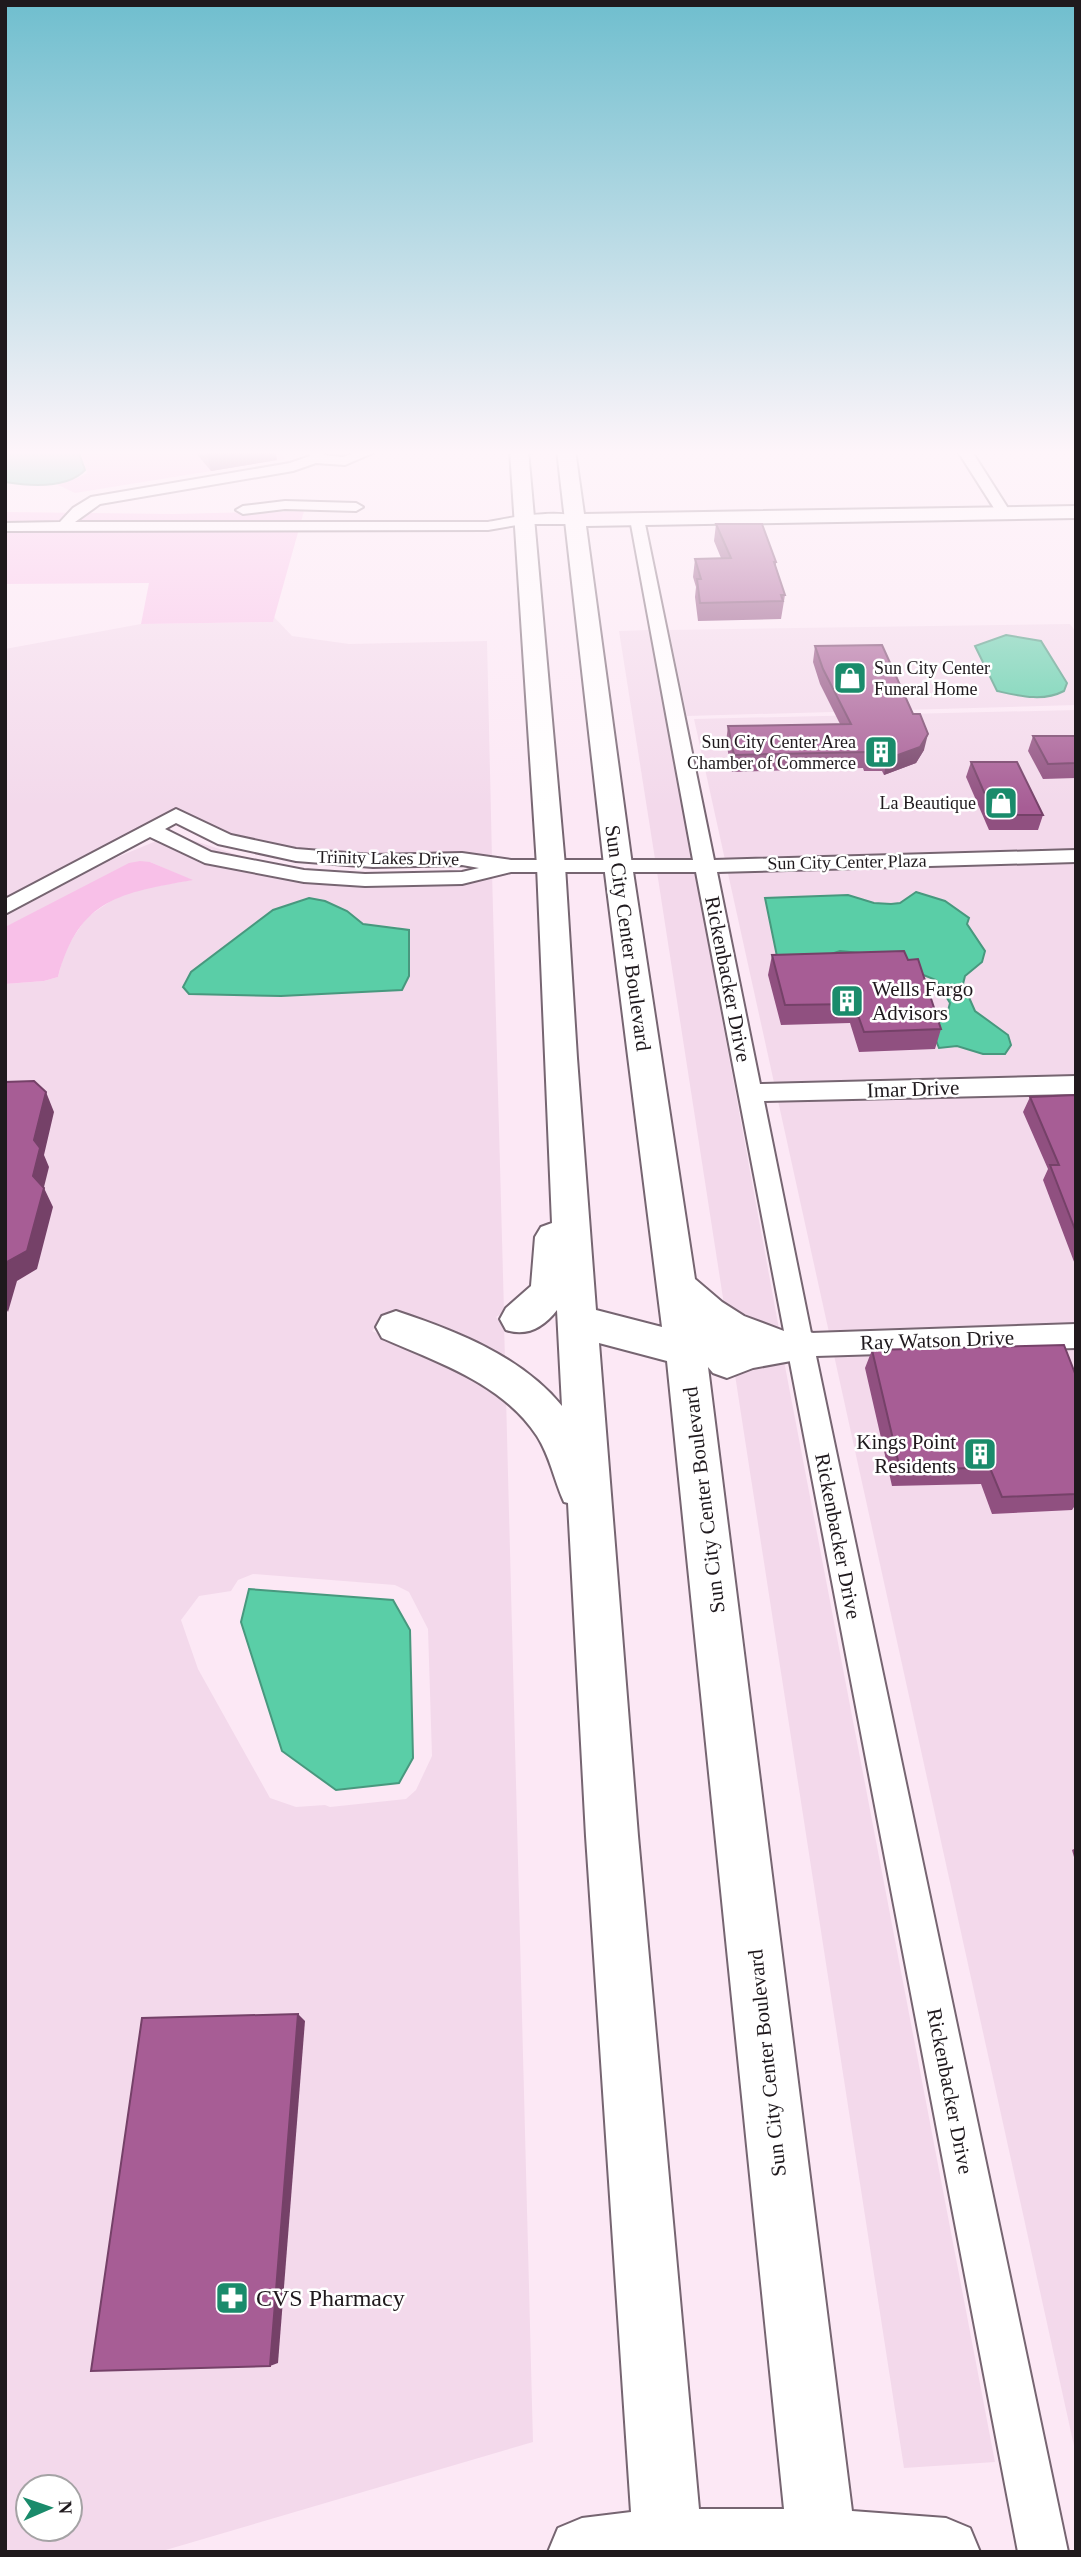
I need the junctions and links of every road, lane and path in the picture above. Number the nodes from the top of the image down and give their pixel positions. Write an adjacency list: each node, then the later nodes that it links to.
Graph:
1 (527, 569): 8 (main road)
2 (580, 569): 6 (main road, Sun City Center Boulevard)
3 (647, 569): 9 (street, Rickenbacker Drive)
4 (150, 829): 7 (street, Trinity Lakes Drive); 7 (street, Trinity Lakes Drive); 10 (street, Trinity Lakes Drive)
5 (1076, 856): 9 (street, Sun City Center Plaza)
6 (618, 865): 8 (street, Trinity Lakes Drive); 9 (street, Sun City Center Plaza); 14 (main road, Sun City Center Boulevard)
7 (511, 866): 8 (street, Trinity Lakes Drive)
8 (551, 866): 11 (main road)
9 (706, 866): 13 (street, Rickenbacker Drive)
10 (5, 908)
11 (560, 1058): 15 (main road); 16 (main road)
12 (1076, 1085): 13 (street, Imar Drive)
13 (750, 1093): 19 (street, Rickenbacker Drive)
14 (677, 1286): 19 (main road); 20 (main road, Sun City Center Boulevard)
15 (520, 1319)
16 (579, 1321): 20 (main road); 23 (main road)
17 (396, 1327): 23 (main road)
18 (1076, 1336): 19 (street, Ray Watson Drive)
19 (799, 1345): 21 (main road); 28 (street, Rickenbacker Drive)
20 (685, 1350): 21 (main road); 22 (main road, Sun City Center Boulevard)
21 (750, 1352): 22 (main road)
22 (698, 1442): 25 (main road, Sun City Center Boulevard)
23 (594, 1548): 24 (main road)
24 (667, 2547): 25 (main road); 26 (main road)
25 (822, 2547): 27 (main road)
26 (582, 2552)
27 (946, 2552)
28 (1043, 2552)

